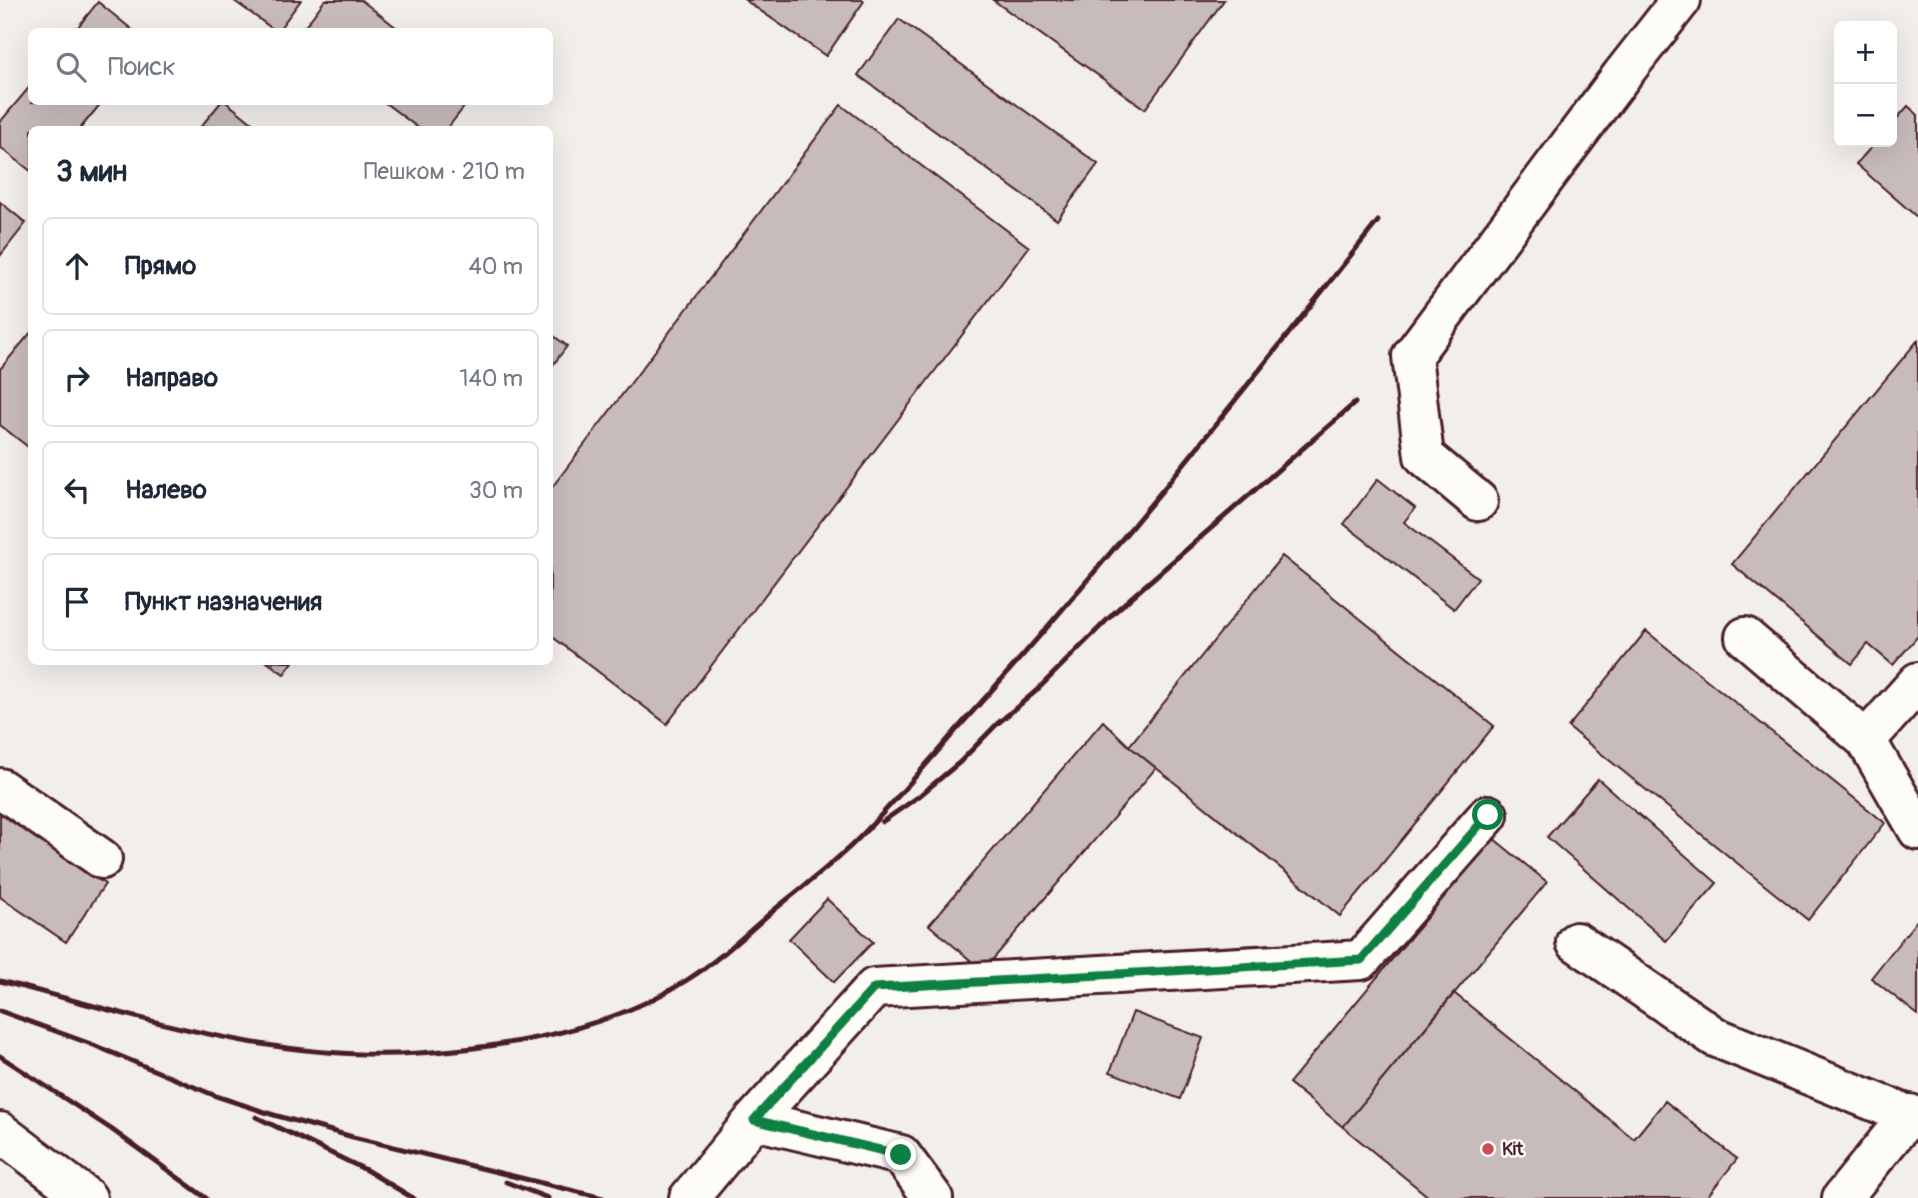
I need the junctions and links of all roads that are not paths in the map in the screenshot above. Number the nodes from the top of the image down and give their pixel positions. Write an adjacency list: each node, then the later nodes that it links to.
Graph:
1 (1681, 0): 2 (lane)
2 (1478, 501)
3 (1745, 637): 5 (lane)
4 (1918, 682): 5 (lane)
5 (1866, 740): 8 (lane)
6 (0, 789): 9 (lane)
7 (1488, 815): 12 (lane)
8 (1918, 830)
9 (102, 859)
10 (1576, 942): 11 (lane)
11 (1914, 1117): 17 (lane)
12 (754, 1120): 15 (lane); 16 (lane)
13 (0, 1132): 14 (lane)
14 (87, 1198)
15 (689, 1198)
16 (933, 1198)
17 (1842, 1198)

